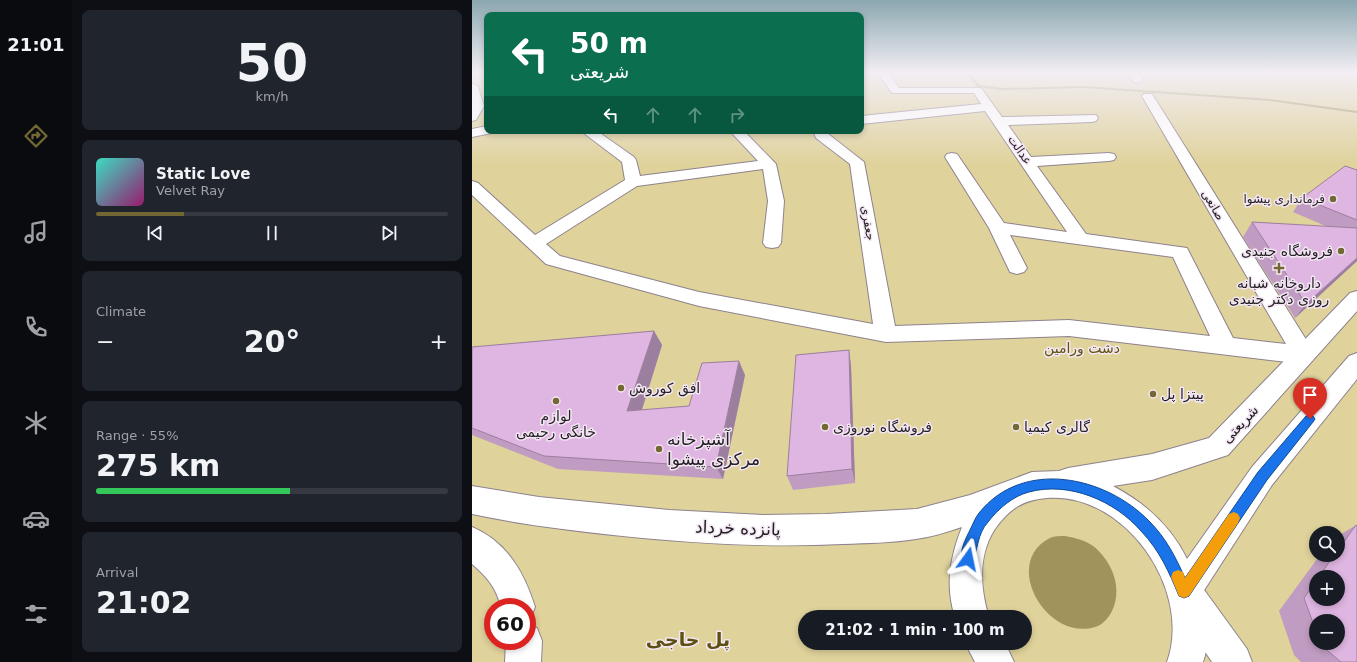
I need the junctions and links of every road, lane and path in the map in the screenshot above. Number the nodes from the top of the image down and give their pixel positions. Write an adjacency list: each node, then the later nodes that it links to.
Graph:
1 (477, 103): 5 (street)
2 (986, 103): 4 (street, عدالت)
3 (1152, 103): 28 (street, صانعی)
4 (989, 107): 7 (street); 8 (street, عدالت)
5 (472, 117)
6 (1092, 118): 8 (street)
7 (864, 120)
8 (999, 121): 16 (street, عدالت)
9 (484, 131): 10 (street)
10 (472, 133)
11 (592, 134): 18 (street)
12 (740, 134): 17 (street)
13 (821, 134): 26 (street, جعفری)
14 (952, 157): 20 (street)
15 (1109, 157): 16 (street)
16 (1028, 162): 21 (street, عدالت)
17 (769, 164): 18 (street); 22 (street)
18 (633, 182): 23 (street)
19 (472, 186): 23 (street)
20 (998, 228): 21 (street); 24 (street)
21 (1080, 238): 27 (street)
22 (772, 243)
23 (534, 244): 26 (street)
24 (1017, 268)
25 (1357, 298): 28 (street, شریعتی)
26 (886, 334): 27 (street)
27 (1226, 346): 28 (street)
28 (1304, 355): 30 (street, شریعتی)
29 (1357, 362): 34 (street)
30 (1058, 483): 31 (street); 34 (street)
31 (1001, 499): 32 (street, پانزده خرداد); 36 (street)
32 (472, 500)
33 (472, 543): 35 (street)
34 (1184, 591): 41 (street); 42 (street)
35 (515, 598)
36 (970, 610)
37 (524, 650): 39 (street)
38 (987, 650): 40 (street)
39 (523, 662)
40 (996, 662)
41 (1185, 662)
42 (1234, 662)

